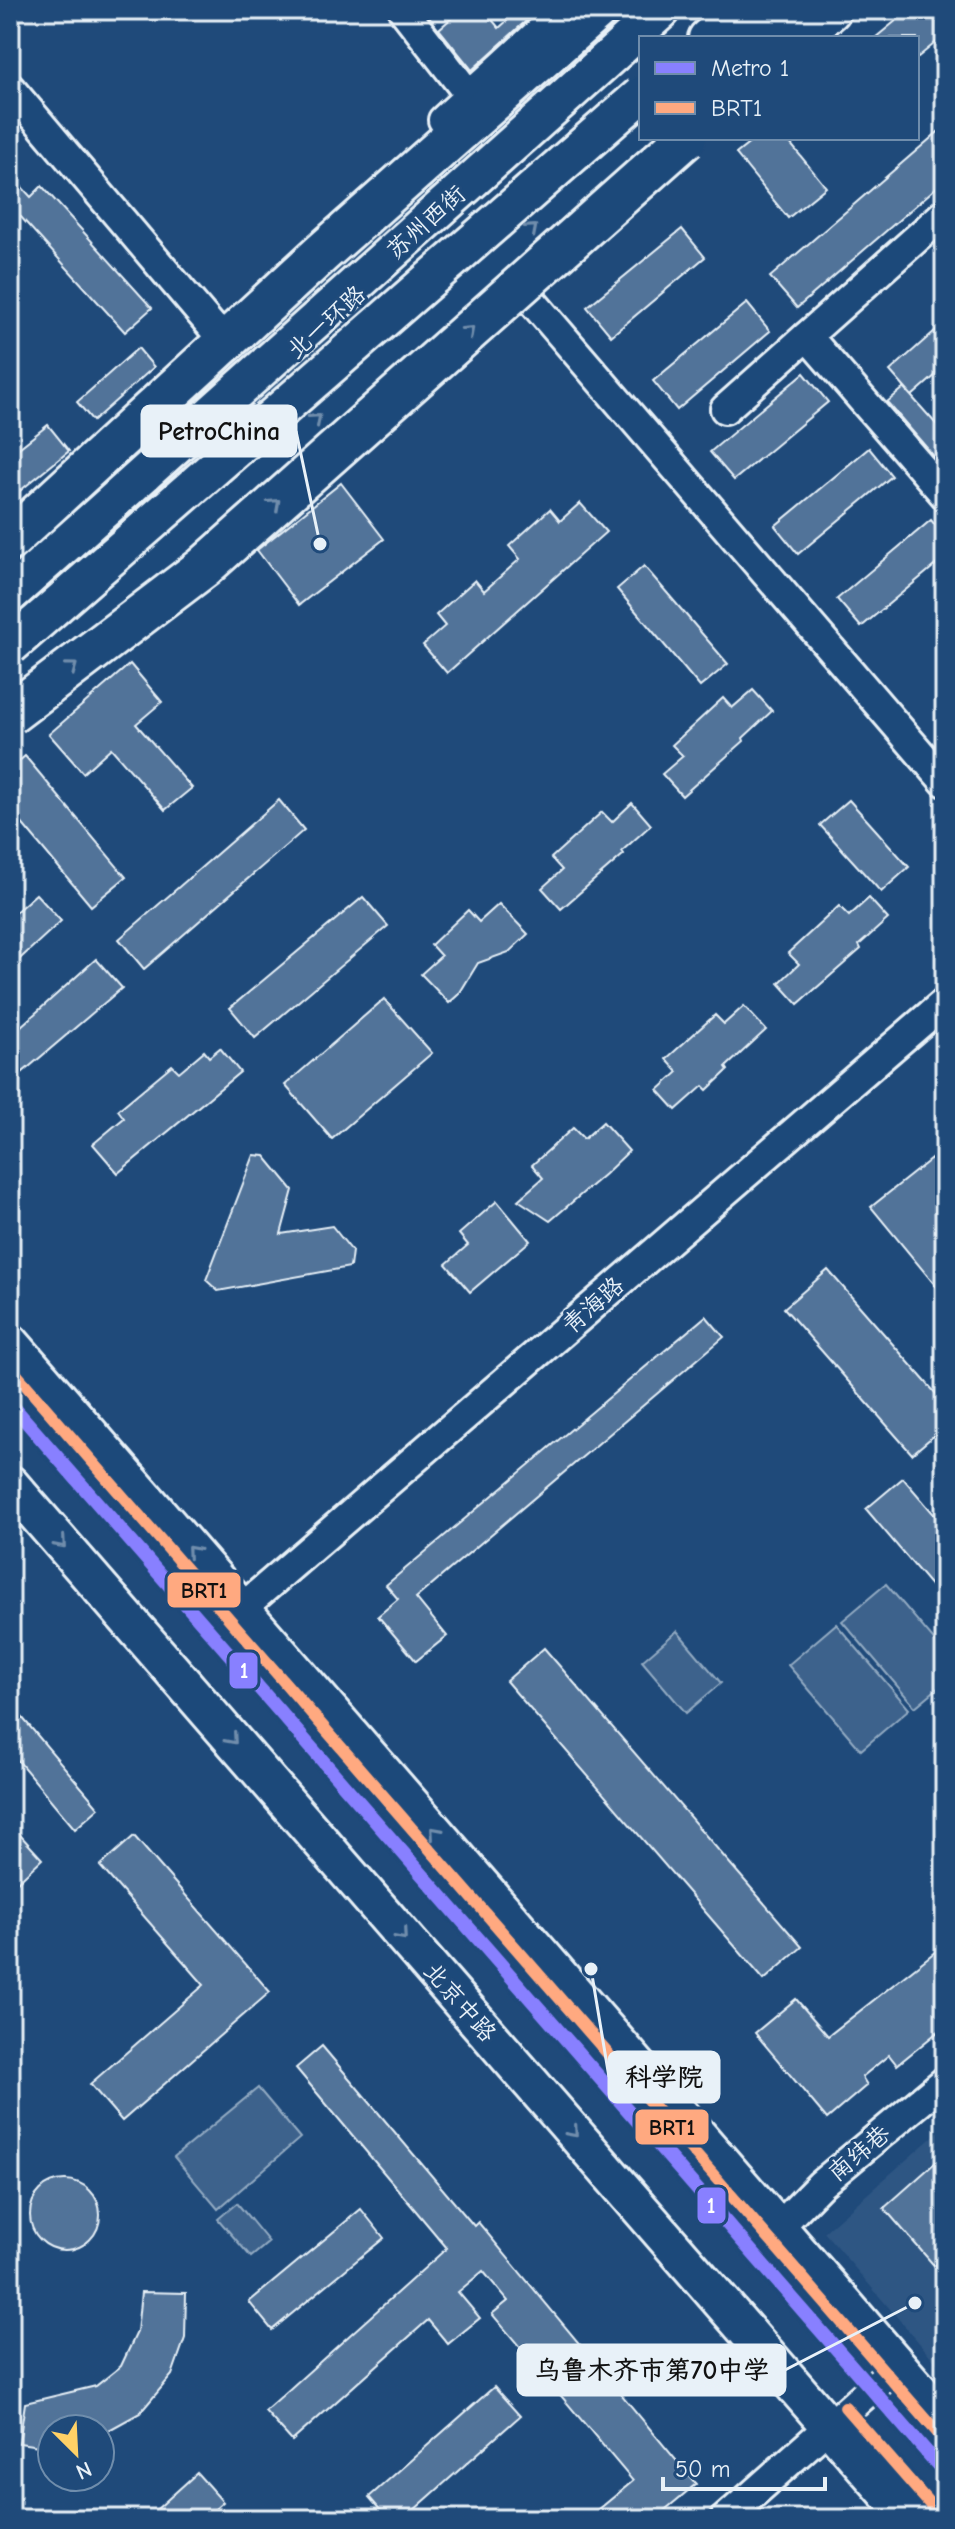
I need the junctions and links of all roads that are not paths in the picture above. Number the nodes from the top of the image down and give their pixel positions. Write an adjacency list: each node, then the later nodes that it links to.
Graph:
1 (403, 10): 19 (street)
2 (563, 10): 19 (street)
3 (597, 10): 30 (highway)
4 (633, 10): 31 (main road)
5 (662, 10): 32 (main road, 苏州西街)
6 (674, 10): 11 (main road, 北一环路)
7 (725, 10): 12 (main road)
8 (739, 10): 13 (main road)
9 (783, 10): 14 (main road)
10 (830, 10): 15 (highway)
11 (645, 36)
12 (696, 36)
13 (709, 36)
14 (753, 36)
15 (800, 36)
16 (639, 42): 33 (main road, 北一环路)
17 (10, 88): 25 (street)
18 (639, 88): 35 (main road, 苏州西街)
19 (470, 96): 25 (street)
20 (639, 97): 34 (main road, 北一环路, bridge)
21 (639, 136): 24 (main road, one-way to 21)
22 (684, 140): 37 (highway, one-way to 22, bridge)
23 (945, 213): 26 (street)
24 (497, 260): 36 (main road, one-way to 24); 38 (street)
25 (214, 329): 27 (street)
26 (807, 336): 28 (street); 29 (street)
27 (171, 368)
28 (725, 409)
29 (945, 495)
30 (10, 540)
31 (10, 565)
32 (10, 594)
33 (10, 606)
34 (10, 646)
35 (10, 658)
36 (10, 676)
37 (10, 714)
38 (945, 782)
39 (945, 1002): 42 (street, 青海路)
40 (10, 1342): 42 (main road, one-way to 40)
41 (10, 1484): 47 (main road, 北京中路, one-way to 47)
42 (242, 1608): 44 (main road, one-way to 42)
43 (945, 2081): 44 (street, 南纬巷)
44 (777, 2229): 45 (main road)
45 (897, 2366): 46 (main road); 47 (street)
46 (945, 2420)
47 (830, 2427): 48 (street); 49 (main road, 北京中路)
48 (725, 2519)
49 (910, 2519)

